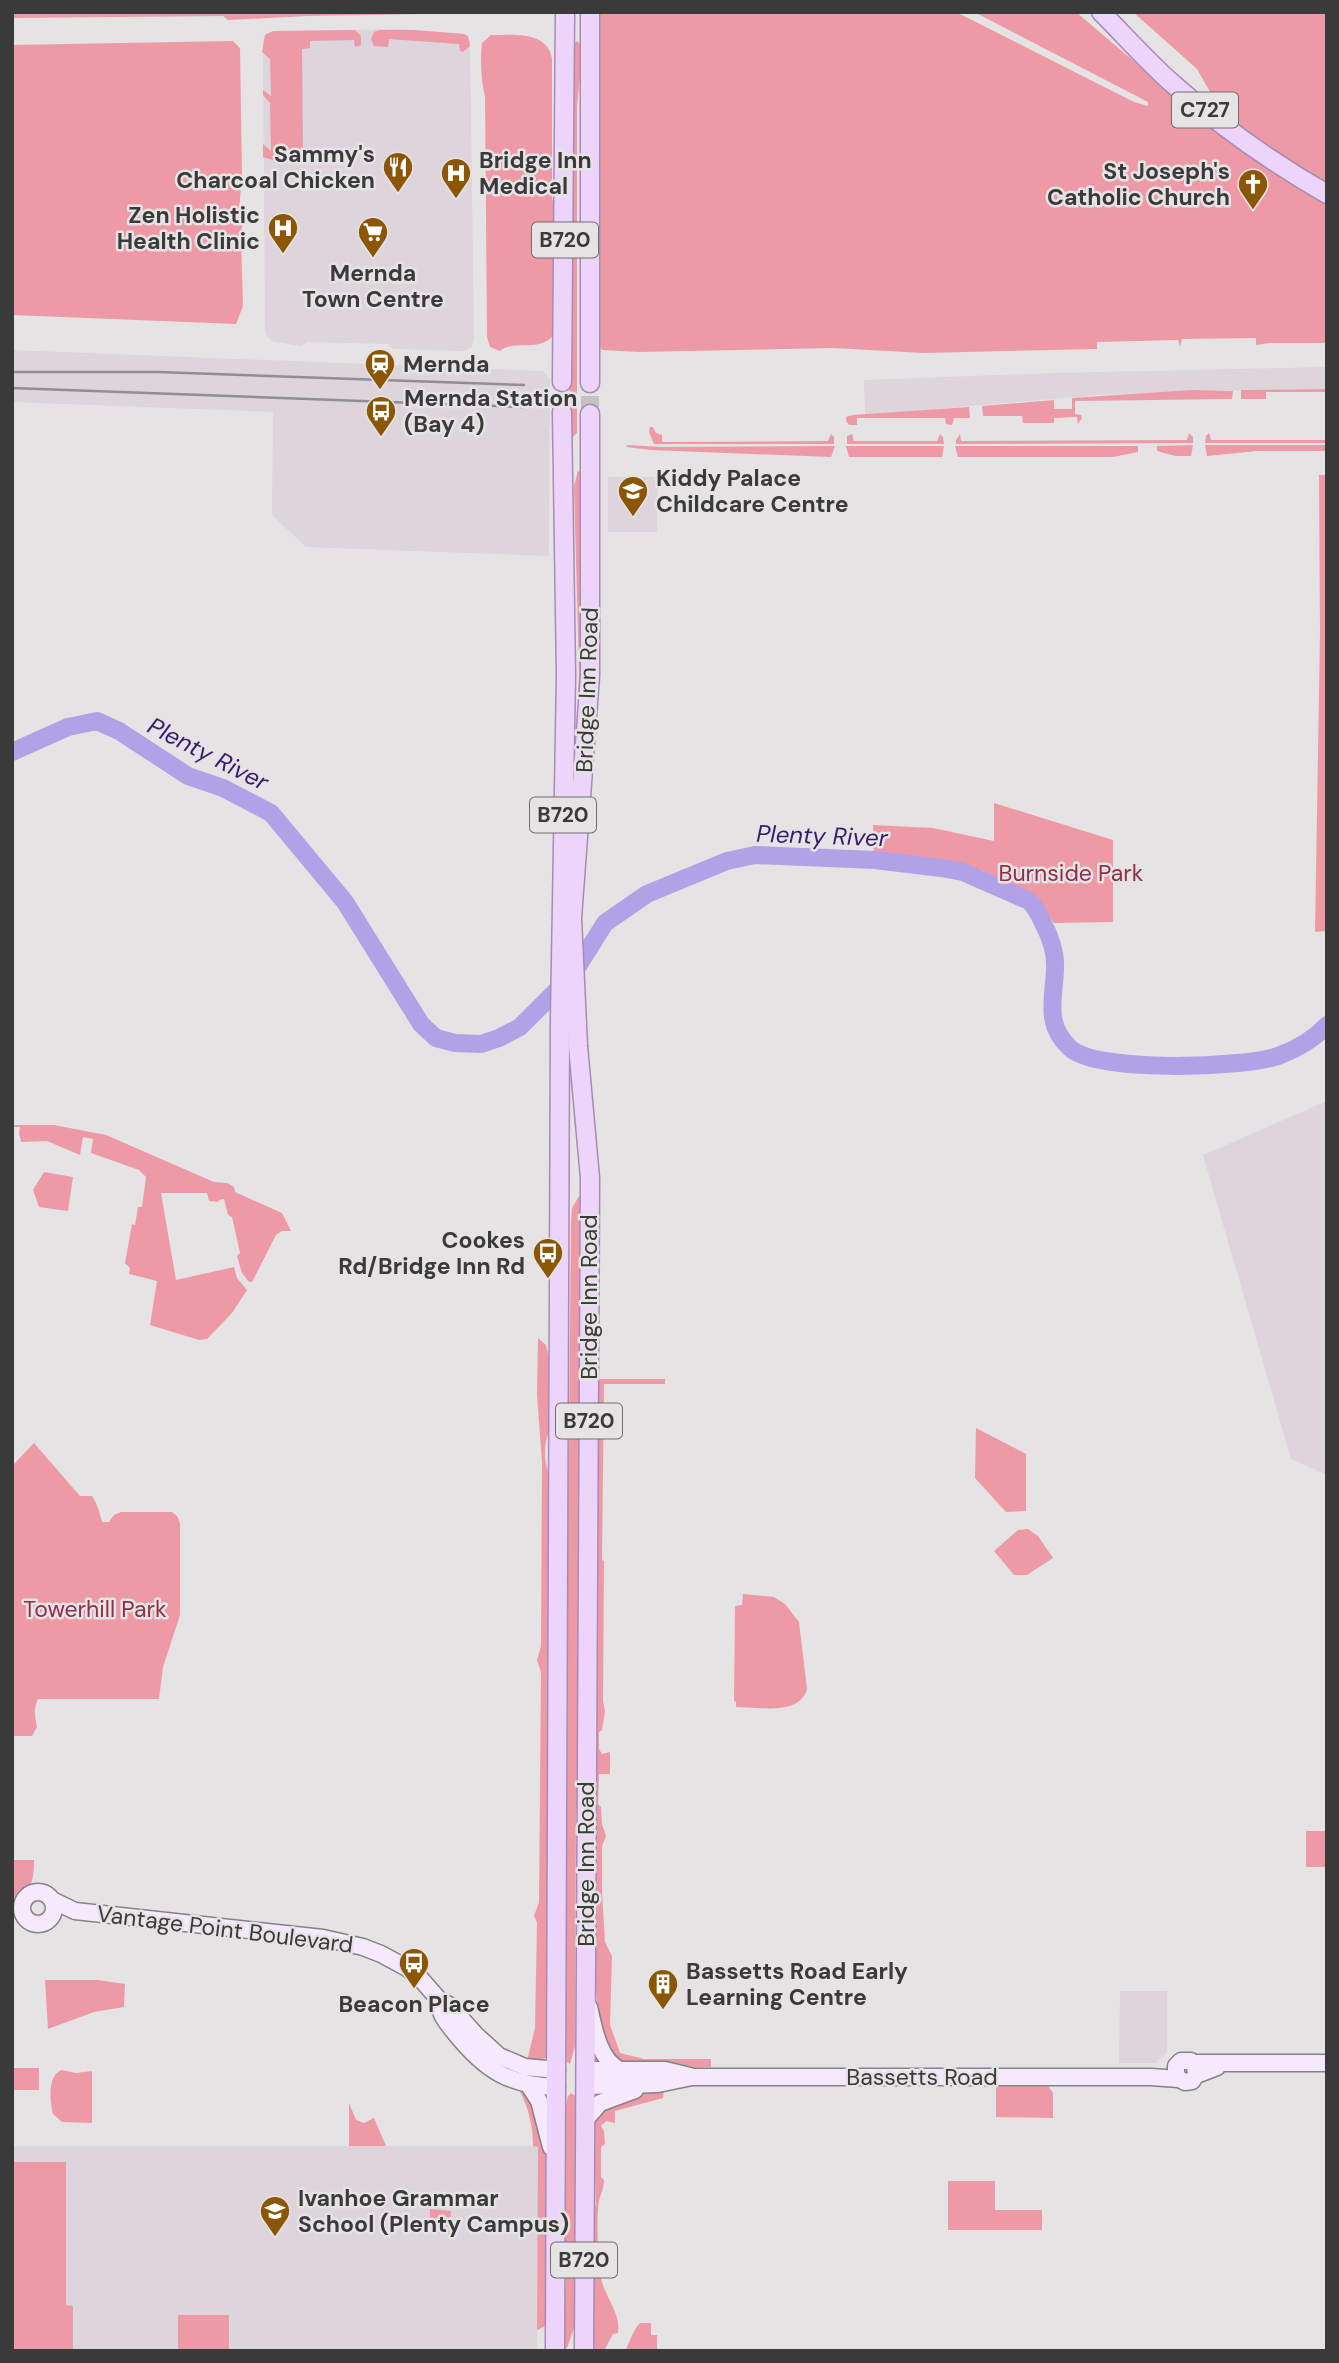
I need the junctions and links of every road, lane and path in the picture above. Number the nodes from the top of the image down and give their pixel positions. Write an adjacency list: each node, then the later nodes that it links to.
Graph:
1 (1088, 12): 5 (main road, C727)
2 (1101, 12): 5 (main road, C727)
3 (565, 21): 4 (main road); 7 (main road, B720)
4 (590, 21): 8 (main road, B720)
5 (1149, 61): 6 (main road, C727)
6 (1327, 194)
7 (562, 382)
8 (590, 383)
9 (562, 412): 11 (main road, Bridge Inn Road / B720)
10 (590, 414): 12 (main road, Bridge Inn Road / B720)
11 (561, 455): 12 (main road); 13 (main road, Bridge Inn Road / B720)
12 (590, 456): 14 (main road, Bridge Inn Road / B720)
13 (561, 1179): 14 (main road); 26 (main road, Bridge Inn Road / B720)
14 (590, 1185): 20 (main road, Bridge Inn Road / B720)
15 (19, 1900): 16 (street, Vantage Point Boulevard); 18 (street)
16 (52, 1900): 17 (street, Vantage Point Boulevard); 19 (street)
17 (75, 1911): 19 (street, Vantage Point Boulevard); 21 (street, Vantage Point Boulevard)
18 (18, 1912): 19 (street)
19 (50, 1919)
20 (586, 1995): 23 (street); 25 (main road, Bridge Inn Road / B720)
21 (440, 2001): 26 (street, Vantage Point Boulevard); 27 (street, Vantage Point Boulevard)
22 (1327, 2063): 24 (street, Bassetts Road)
23 (618, 2069): 24 (street, Bassetts Road); 25 (street, Bassetts Road)
24 (692, 2077): 28 (street, Bassetts Road)
25 (585, 2078): 26 (main road, Bassetts Road); 28 (street, Bassetts Road); 29 (main road, Bridge Inn Road / B720)
26 (557, 2079): 27 (street, Vantage Point Boulevard); 30 (main road, Bridge Inn Road / B720)
27 (528, 2084): 30 (street)
28 (658, 2084): 29 (street)
29 (586, 2119): 32 (main road, Bridge Inn Road / B720)
30 (556, 2174): 31 (main road, Bridge Inn Road / B720)
31 (555, 2351)
32 (584, 2351)

